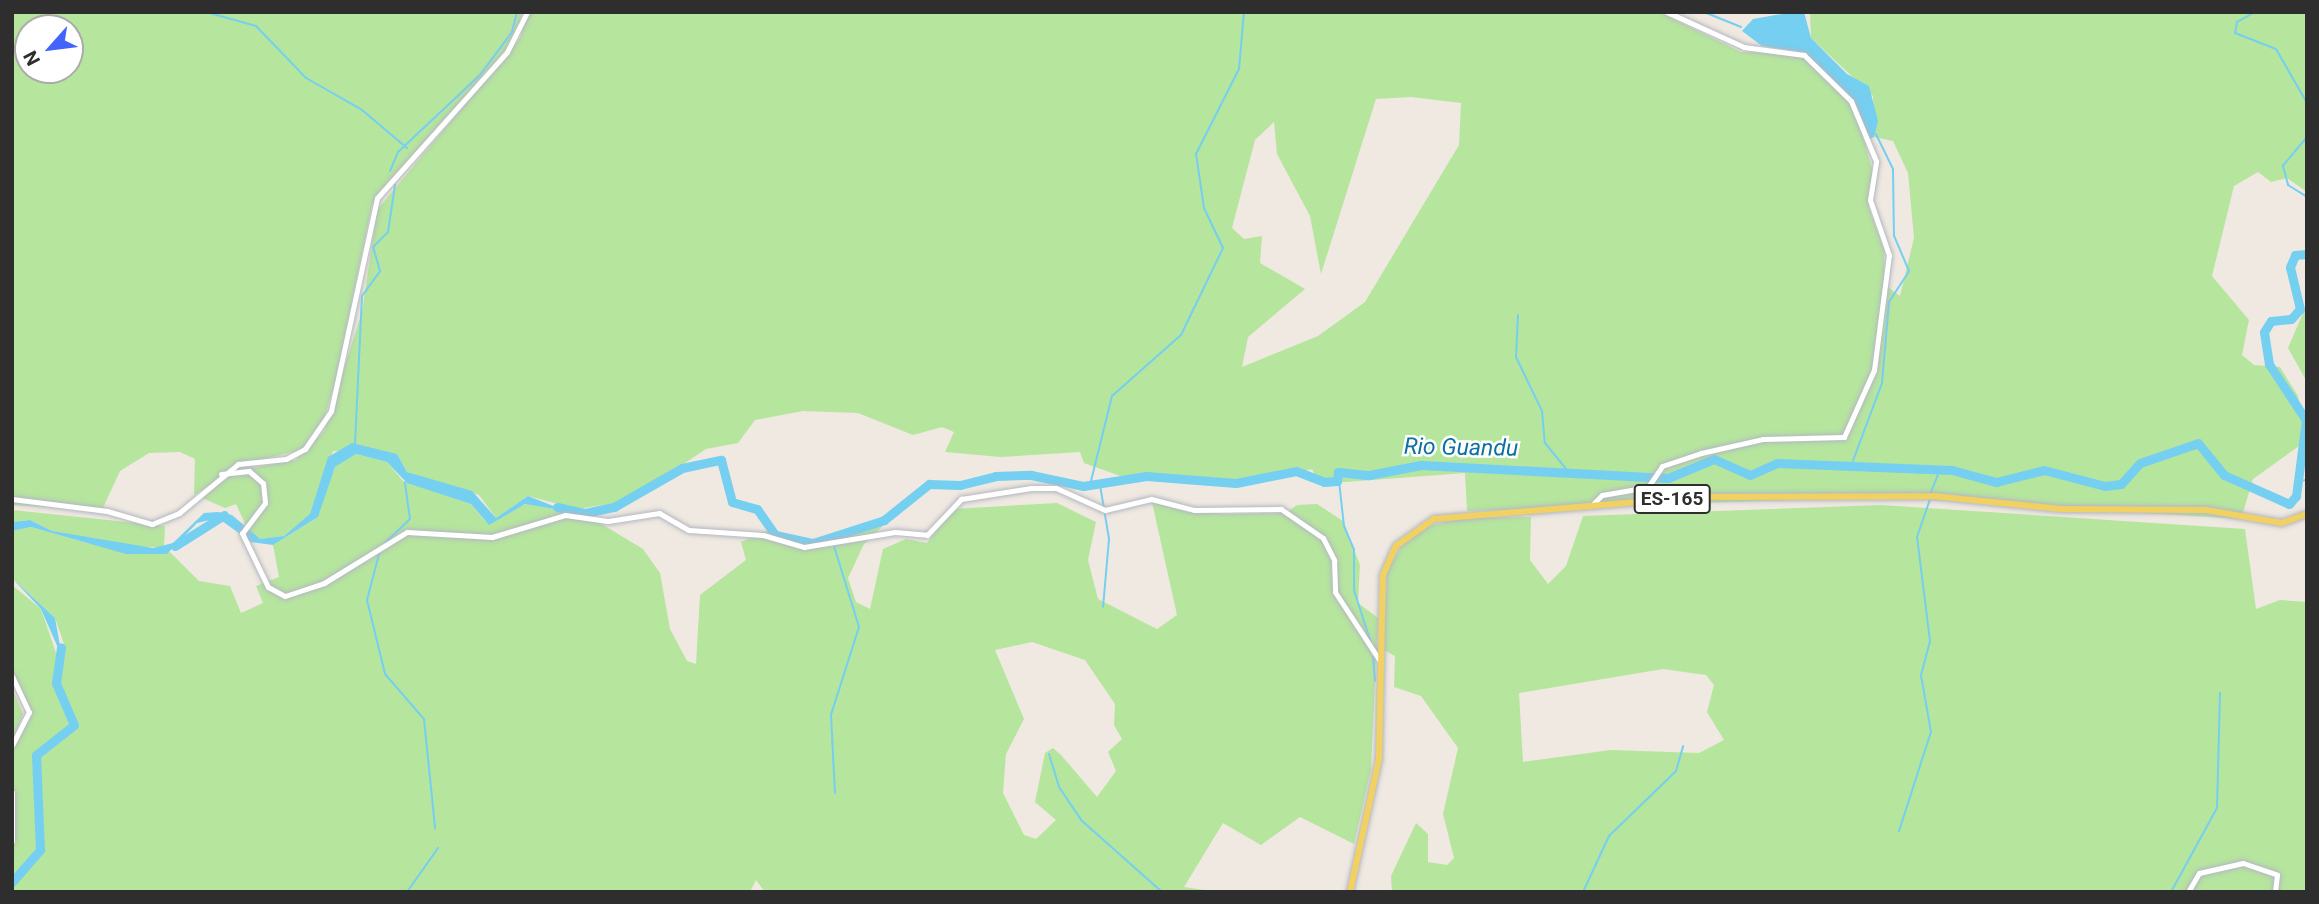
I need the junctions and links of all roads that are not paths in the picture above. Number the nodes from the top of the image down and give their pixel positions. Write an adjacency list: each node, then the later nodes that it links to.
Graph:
1 (527, 12): 3 (street)
2 (1667, 12): 5 (street)
3 (221, 474): 4 (street); 7 (street)
4 (12, 499)
5 (1592, 505): 6 (main road, ES-165); 7 (main road, ES-165)
6 (2307, 514)
7 (1381, 661): 12 (main road, ES-165)
8 (12, 676): 9 (street)
9 (12, 745)
10 (12, 792): 11 (street)
11 (12, 841)
12 (1350, 892)
13 (2188, 892): 14 (street)
14 (2275, 892)

